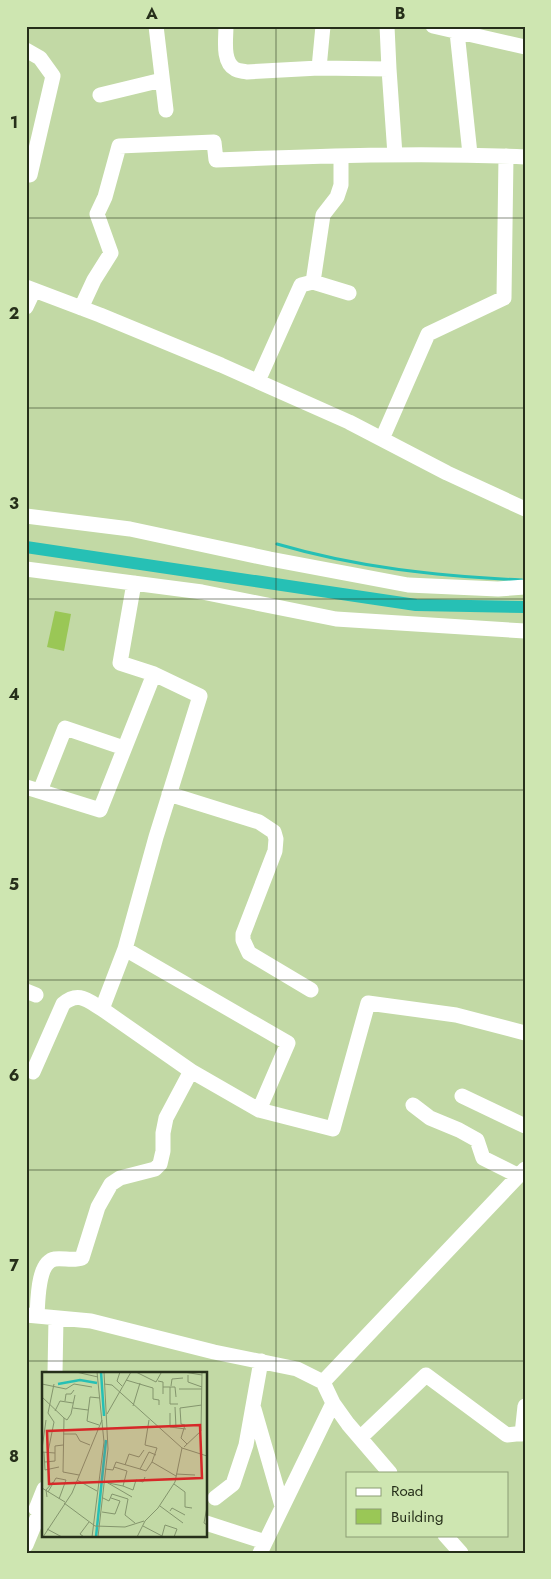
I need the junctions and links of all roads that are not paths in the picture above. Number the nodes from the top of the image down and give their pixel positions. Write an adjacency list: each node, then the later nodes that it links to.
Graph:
1 (156, 26): 11 (street)
2 (226, 26): 9 (street)
3 (323, 26): 9 (street)
4 (387, 26): 10 (street)
5 (433, 26): 6 (street)
6 (457, 32): 7 (street); 15 (street)
7 (525, 47)
8 (26, 50): 19 (street)
9 (319, 68): 10 (street)
10 (389, 69): 14 (street)
11 (162, 80): 12 (street); 13 (street)
12 (100, 95)
13 (166, 110)
14 (394, 154): 15 (street); 16 (street)
15 (470, 154): 17 (street)
16 (341, 156): 20 (street); 24 (street)
17 (506, 156): 18 (street); 26 (street)
18 (525, 157)
19 (26, 174)
20 (312, 282): 22 (street); 25 (street)
21 (30, 289): 23 (street); 24 (street)
22 (349, 293)
23 (26, 307)
24 (81, 308): 25 (street)
25 (258, 381): 26 (street)
26 (382, 439): 27 (street)
27 (525, 509)
28 (26, 516): 31 (street)
29 (26, 569): 30 (street)
30 (134, 583): 32 (street); 33 (street)
31 (525, 587)
32 (525, 630)
33 (154, 674): 34 (street); 36 (street)
34 (124, 748): 35 (street); 35 (street)
35 (33, 789)
36 (169, 794): 37 (street); 38 (street)
37 (125, 949): 39 (street); 45 (street)
38 (311, 990)
39 (102, 1009): 41 (street); 42 (street)
40 (525, 1033): 45 (street)
41 (191, 1071): 45 (street); 48 (street)
42 (33, 1072)
43 (462, 1096): 46 (street)
44 (413, 1105): 47 (street)
45 (259, 1110)
46 (525, 1126)
47 (522, 1172): 52 (street)
48 (32, 1316): 49 (street)
49 (56, 1318): 50 (street); 51 (street)
50 (261, 1361): 52 (street); 54 (street)
51 (55, 1372)
52 (322, 1382): 53 (street)
53 (333, 1403): 57 (street); 61 (street)
54 (253, 1405): 60 (street); 61 (street)
55 (525, 1406): 56 (street)
56 (523, 1434): 57 (street)
57 (360, 1438): 58 (street)
58 (389, 1472)
59 (42, 1495): 62 (street)
60 (215, 1498)
61 (282, 1506): 66 (street)
62 (37, 1509): 65 (street)
63 (208, 1524): 66 (street)
64 (446, 1536): 67 (street)
65 (26, 1545)
66 (263, 1547)
67 (462, 1553)

